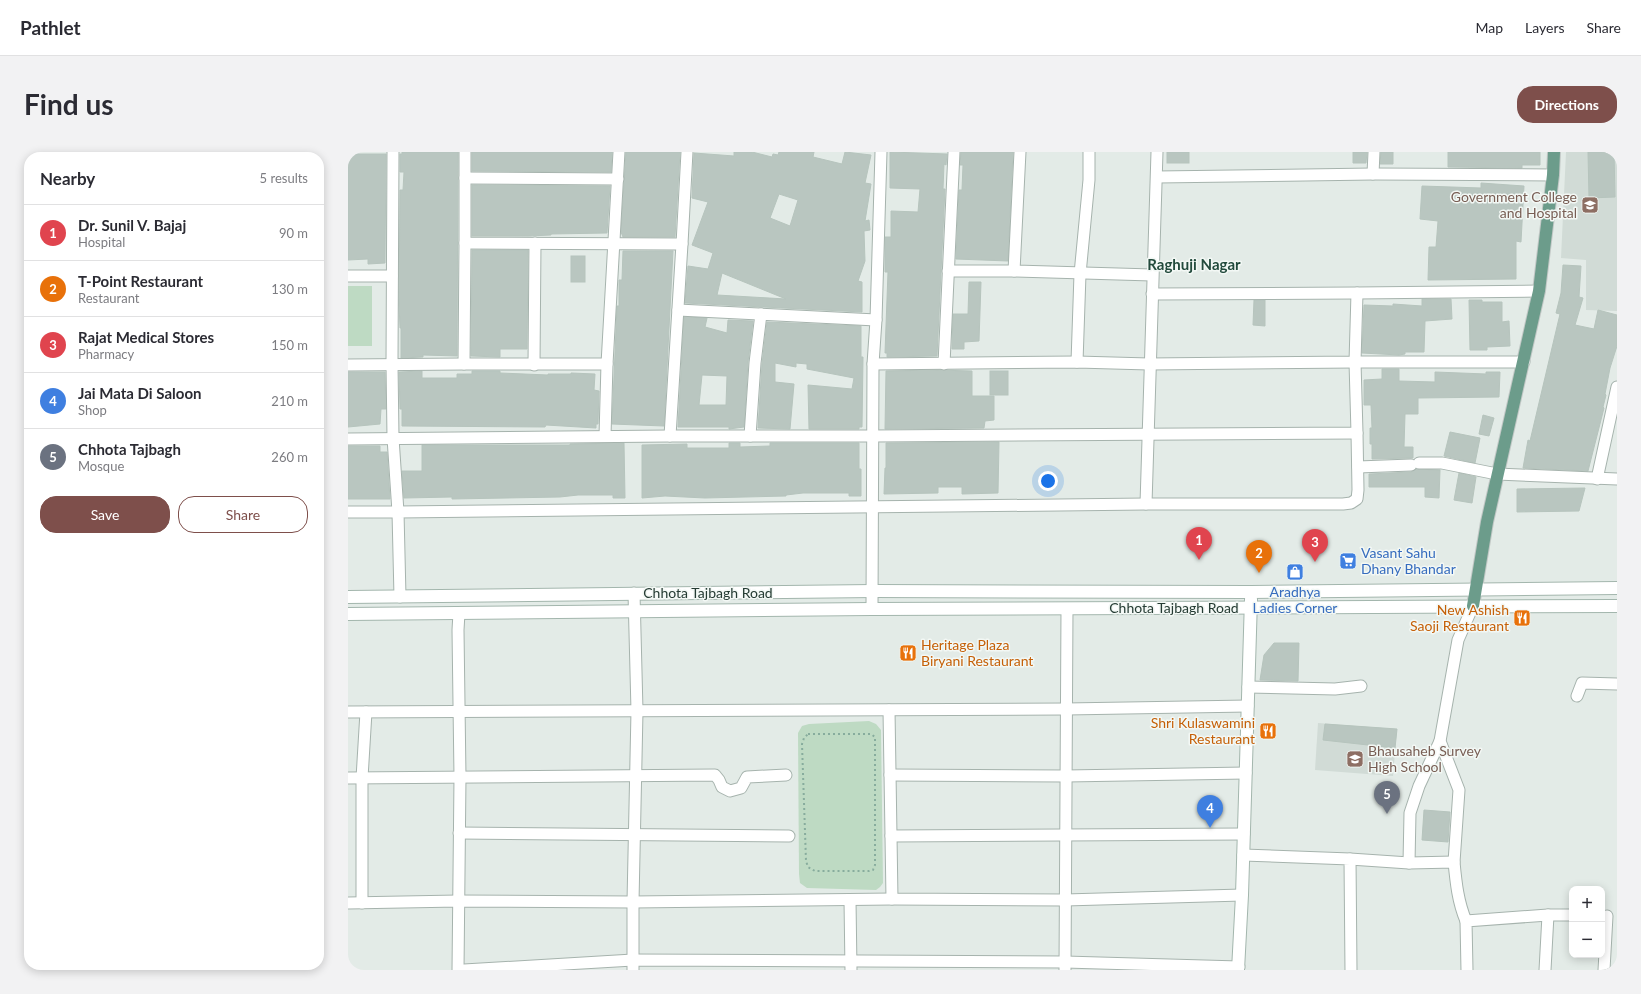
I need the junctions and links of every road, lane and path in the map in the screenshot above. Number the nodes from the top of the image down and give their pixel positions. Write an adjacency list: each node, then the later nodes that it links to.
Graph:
1 (393, 152): 26 (street)
2 (465, 152): 15 (street)
3 (619, 152): 16 (street)
4 (687, 152): 20 (street)
5 (881, 152): 32 (street)
6 (954, 152): 21 (street)
7 (1020, 152): 22 (street)
8 (1089, 152): 23 (street)
9 (1157, 152): 14 (street)
10 (1374, 152): 12 (street)
11 (1554, 152): 13 (main road)
12 (1373, 174): 13 (street); 14 (street)
13 (1553, 175): 27 (main road)
14 (1157, 176): 24 (street)
15 (465, 178): 16 (street); 17 (street)
16 (618, 178): 19 (street)
17 (465, 243): 18 (street); 37 (street)
18 (535, 243): 19 (street); 43 (street)
19 (615, 244): 20 (street); 38 (street)
20 (682, 244): 30 (street)
21 (948, 271): 22 (street); 40 (street)
22 (1014, 271): 23 (street)
23 (1080, 274): 24 (street); 33 (street)
24 (1152, 275): 28 (street)
25 (348, 276): 26 (street)
26 (392, 276): 36 (street)
27 (1539, 291): 29 (street); 35 (main road)
28 (1152, 294): 29 (street); 41 (street)
29 (1357, 294): 34 (street)
30 (678, 310): 31 (street); 48 (street)
31 (761, 314): 32 (street); 49 (street)
32 (876, 320): 39 (street)
33 (1077, 362): 40 (street); 41 (street)
34 (1355, 362): 35 (street); 41 (street); 45 (street)
35 (1524, 362): 54 (main road)
36 (392, 364): 37 (street); 42 (street); 51 (street)
37 (464, 364): 43 (street)
38 (607, 364): 43 (street); 47 (street)
39 (873, 364): 40 (street); 50 (street)
40 (944, 364)
41 (1150, 364): 46 (street)
42 (348, 365)
43 (534, 365)
44 (1617, 388): 55 (street)
45 (1357, 433): 46 (street); 53 (street)
46 (1147, 434): 50 (street); 57 (street)
47 (605, 436): 48 (street); 51 (street)
48 (670, 436): 49 (street)
49 (750, 436): 50 (street)
50 (873, 436): 58 (street)
51 (393, 438): 52 (street); 60 (street)
52 (348, 439)
53 (1358, 467): 54 (street); 57 (street)
54 (1497, 474): 55 (street); 61 (main road)
55 (1598, 478): 56 (street)
56 (1617, 479)
57 (1146, 504): 58 (street)
58 (872, 507): 60 (street); 63 (street)
59 (348, 512): 60 (street)
60 (398, 512): 66 (street)
61 (1476, 588): 62 (main road); 64 (main road, Chhota Tajbagh Road); 68 (main road)
62 (1617, 588)
63 (874, 591): 64 (main road, Chhota Tajbagh Road); 65 (main road, Chhota Tajbagh Road); 72 (street)
64 (1251, 592): 70 (main road)
65 (634, 593): 66 (main road, Chhota Tajbagh Road); 73 (street)
66 (400, 596): 67 (main road, Chhota Tajbagh Road)
67 (348, 597)
68 (1473, 606): 69 (main road, Chhota Tajbagh Road); 70 (main road, Chhota Tajbagh Road); 88 (street)
69 (1617, 606)
70 (1250, 608): 71 (main road, Chhota Tajbagh Road); 78 (main road)
71 (1067, 609): 72 (main road, Chhota Tajbagh Road); 81 (street)
72 (872, 610): 73 (main road, Chhota Tajbagh Road)
73 (634, 612): 74 (main road, Chhota Tajbagh Road); 83 (street)
74 (459, 613): 75 (main road, Chhota Tajbagh Road); 86 (street)
75 (348, 614)
76 (1617, 684): 79 (street)
77 (1361, 686): 78 (street)
78 (1248, 687): 80 (main road)
79 (1578, 696)
80 (1248, 706): 81 (street); 89 (main road)
81 (1066, 709): 82 (street); 93 (street)
82 (889, 710): 83 (street); 92 (street)
83 (637, 711): 86 (street); 90 (street)
84 (348, 712): 85 (street)
85 (366, 712): 86 (street); 96 (street)
86 (459, 712): 94 (street)
87 (808, 734): 87 (path)
88 (1440, 741): 105 (street); 106 (street)
89 (1246, 773): 93 (street); 98 (main road)
90 (636, 775): 91 (street); 94 (street); 99 (street)
91 (786, 775)
92 (890, 775): 93 (street); 101 (street)
93 (1066, 776): 102 (street)
94 (460, 777): 96 (street); 97 (street)
95 (348, 778): 96 (street)
96 (362, 778): 114 (street)
97 (459, 833): 99 (street); 109 (street)
98 (1244, 834): 102 (street); 103 (main road)
99 (635, 835): 100 (street); 112 (street)
100 (789, 836)
101 (891, 836): 102 (street); 108 (street)
102 (1065, 836): 111 (street)
103 (1243, 855): 104 (street); 107 (main road)
104 (1350, 859): 106 (street); 125 (street)
105 (1454, 862): 106 (street); 118 (street)
106 (1410, 863)
107 (1242, 895): 111 (street); 122 (main road)
108 (892, 899): 110 (street); 111 (street)
109 (458, 900): 112 (street); 114 (street); 123 (street)
110 (850, 900): 112 (street); 120 (street)
111 (1065, 900): 121 (street)
112 (633, 902): 119 (street)
113 (348, 903): 114 (street)
114 (362, 903)
115 (1548, 915): 116 (street); 118 (street); 127 (street)
116 (1569, 915)
117 (1609, 916): 128 (street)
118 (1466, 922): 126 (street)
119 (633, 965): 120 (street); 124 (street)
120 (851, 966): 121 (street)
121 (1065, 966): 122 (street)
122 (1239, 968)
123 (458, 970)
124 (464, 970)
125 (1351, 970)
126 (1467, 970)
127 (1545, 970)
128 (1604, 970)

